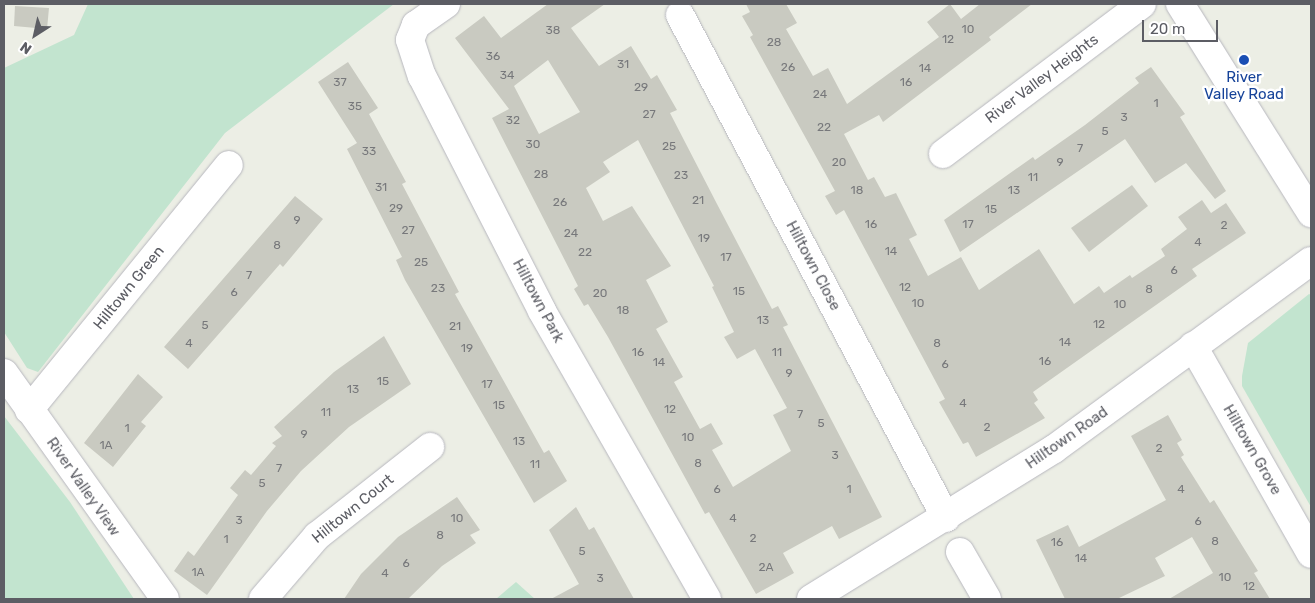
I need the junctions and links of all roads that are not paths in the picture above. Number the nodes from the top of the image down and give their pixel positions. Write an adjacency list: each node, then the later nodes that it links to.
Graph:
1 (446, 4): 18 (street, Hilltown Park)
2 (1142, 4): 5 (street, River Valley Heights)
3 (1180, 4): 7 (street)
4 (680, 15): 13 (street, Hilltown Close)
5 (943, 154)
6 (229, 165): 11 (street, Hilltown Green)
7 (1311, 213)
8 (1311, 261): 9 (street, Hilltown Road)
9 (1193, 346): 13 (street, Hilltown Road); 15 (street, Hilltown Grove)
10 (4, 373): 11 (street, River Valley View)
11 (28, 410): 16 (street, River Valley View)
12 (430, 448): 17 (street, Hilltown Court)
13 (946, 518): 19 (street, Hilltown Road)
14 (960, 552): 20 (street)
15 (1311, 554)
16 (165, 599)
17 (263, 599)
18 (707, 599)
19 (811, 599)
20 (987, 599)

